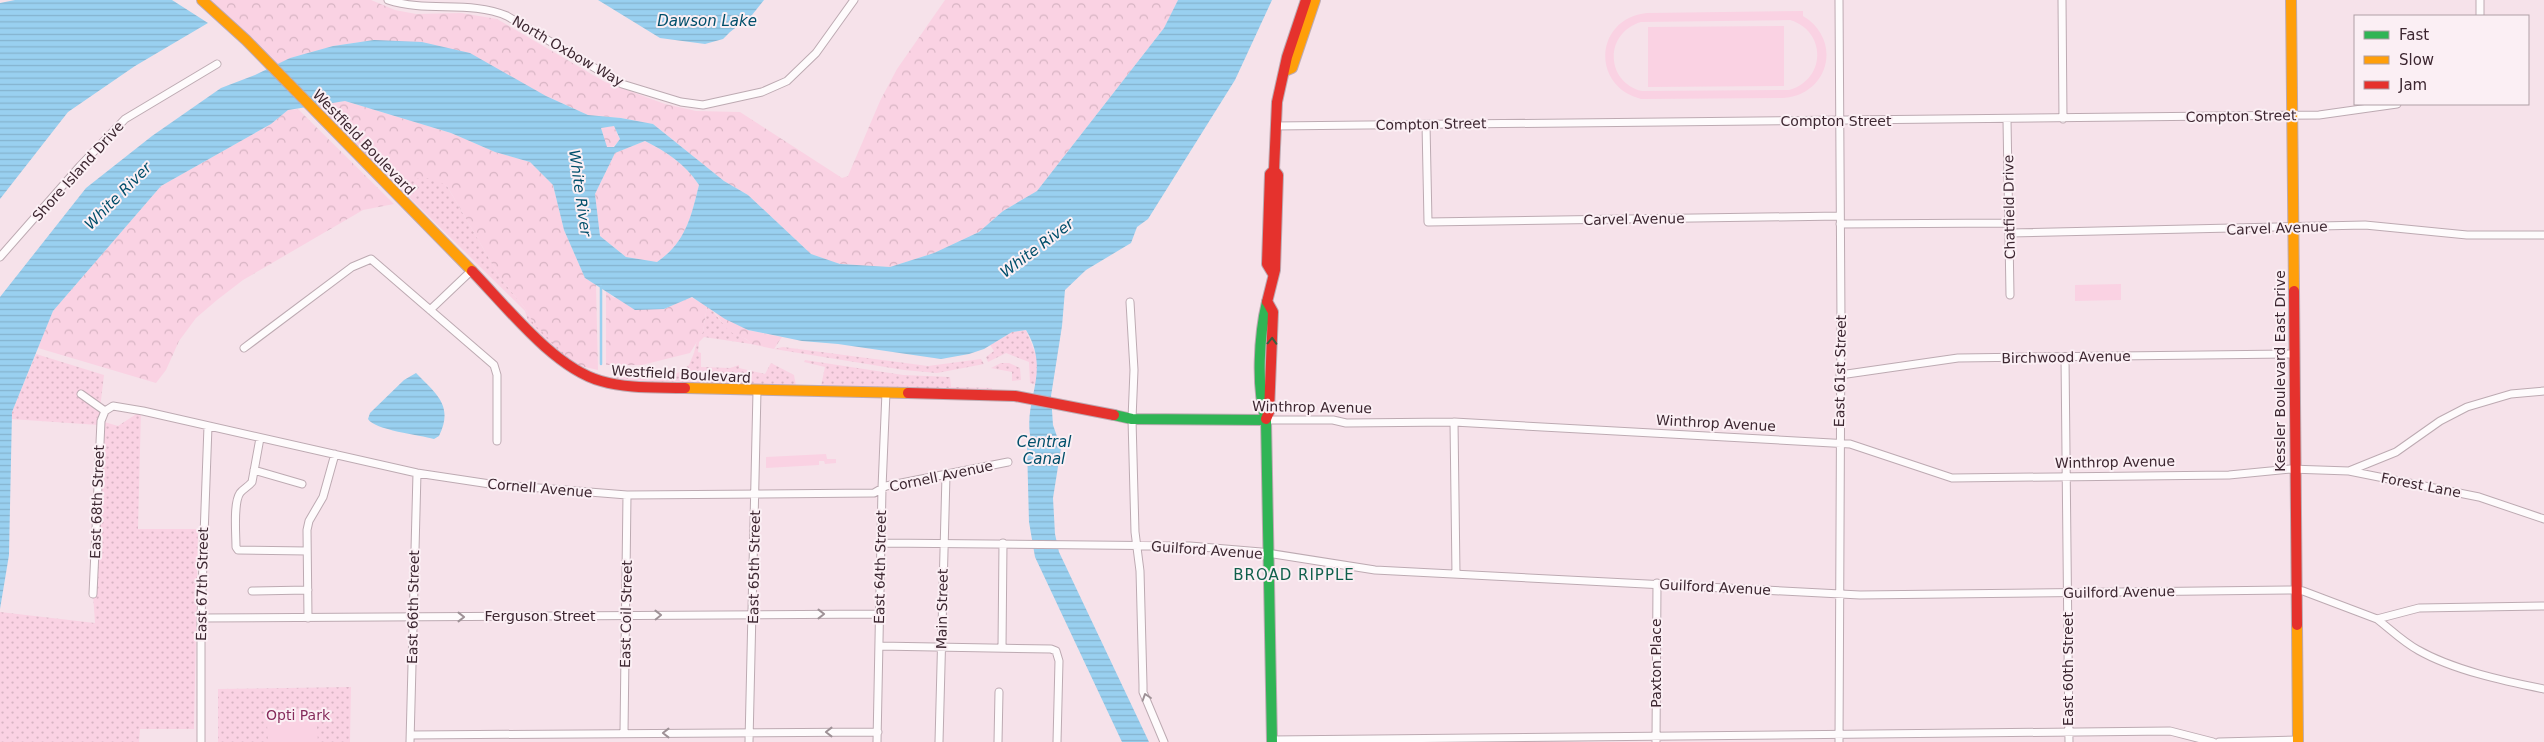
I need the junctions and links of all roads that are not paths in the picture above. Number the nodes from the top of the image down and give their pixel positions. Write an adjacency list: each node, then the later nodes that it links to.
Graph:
1 (202, 0): 26 (street, Westfield Boulevard)
2 (388, 0): 3 (street, North Oxbow Way)
3 (854, 0)
4 (1306, 0): 12 (street)
5 (1315, 0): 12 (street)
6 (1839, 0): 17 (street, East 61st Street)
7 (2062, 0): 15 (street)
8 (2291, 0): 14 (street, Kessler Boulevard East Drive)
9 (2480, 0): 10 (street)
10 (2480, 15)
11 (217, 64): 25 (street, Shore Island Drive)
12 (1285, 71): 19 (street)
13 (2391, 105): 14 (street, Compton Street)
14 (2291, 116): 15 (street, Compton Street); 22 (street, Kessler Boulevard East Drive)
15 (2063, 119): 16 (street, Compton Street)
16 (2008, 120): 17 (street, Compton Street); 21 (street, Chatfield Drive)
17 (1839, 122): 18 (street, Compton Street); 20 (street, East 61st Street)
18 (1426, 124): 19 (street, Compton Street); 20 (street, Carvel Avenue)
19 (1275, 126): 40 (street)
20 (1840, 220): 21 (street, Carvel Avenue); 33 (street, East 61st Street)
21 (2009, 222): 23 (street, Chatfield Drive)
22 (2292, 228): 23 (street, Carvel Avenue); 24 (street, Carvel Avenue); 31 (street, Kessler Boulevard East Drive)
23 (2010, 233): 27 (street, Chatfield Drive)
24 (2544, 235)
25 (0, 257)
26 (472, 271): 29 (street); 34 (street, Westfield Boulevard)
27 (2010, 295)
28 (1130, 302): 39 (street)
29 (430, 310): 30 (street); 44 (street)
30 (244, 348)
31 (2293, 354): 32 (street, Birchwood Avenue); 48 (street, Kessler Boulevard East Drive)
32 (2065, 357): 33 (street, Birchwood Avenue); 53 (street, East 60th Street)
33 (1840, 375): 45 (street, East 61st Street)
34 (757, 391): 35 (street, Westfield Boulevard); 56 (street, East 65th Street)
35 (886, 392): 39 (street, Westfield Boulevard); 55 (street, East 64th Street)
36 (2544, 392): 50 (street)
37 (81, 394): 38 (street)
38 (105, 411): 42 (street, Cornell Avenue); 71 (street, East 68th Street)
39 (1132, 419): 40 (street, Winthrop Avenue); 62 (street)
40 (1266, 420): 41 (street, Winthrop Avenue); 64 (street)
41 (1454, 422): 45 (street, Winthrop Avenue); 65 (street)
42 (208, 426): 43 (street, Cornell Avenue); 78 (street, East 67th Street)
43 (260, 438): 46 (street, Cornell Avenue); 49 (street)
44 (497, 441)
45 (1839, 443): 53 (street, Winthrop Avenue); 72 (street, East 61st Street)
46 (335, 454): 51 (street, Cornell Avenue); 63 (street)
47 (1008, 462): 52 (street, Cornell Avenue)
48 (2294, 469): 50 (street, Forest Lane); 53 (street, Winthrop Avenue); 68 (street, Kessler Boulevard East Drive)
49 (254, 470): 54 (street); 63 (street)
50 (2349, 471): 58 (street, Forest Lane)
51 (417, 473): 57 (street, Cornell Avenue); 77 (street, East 66th Street)
52 (946, 475): 55 (street, Cornell Avenue); 60 (street, Main Street)
53 (2066, 477): 70 (street, East 60th Street)
54 (302, 484)
55 (882, 488): 56 (street, Cornell Avenue); 59 (street, East 64th Street)
56 (755, 494): 57 (street, Cornell Avenue); 74 (street, East 65th Street)
57 (628, 495): 76 (street, East Coil Street)
58 (2544, 519)
59 (881, 544): 60 (street, Guilford Avenue); 75 (street, East 64th Street)
60 (944, 544): 61 (street, Guilford Avenue); 82 (street, Main Street)
61 (1003, 544): 62 (street, Guilford Avenue); 83 (street)
62 (1137, 545): 64 (street, Guilford Avenue); 102 (street, one-way to 62)
63 (307, 551): 67 (street)
64 (1268, 554): 65 (street, Guilford Avenue); 94 (street)
65 (1456, 574): 66 (street, Guilford Avenue)
66 (1657, 583): 72 (street, Guilford Avenue); 93 (street, Paxton Place)
67 (308, 590): 69 (street); 79 (street)
68 (2296, 590): 70 (street, Guilford Avenue); 80 (street, Guilford Avenue); 95 (street, Kessler Boulevard East Drive)
69 (252, 591)
70 (2067, 592): 72 (street, Guilford Avenue); 89 (street, East 60th Street)
71 (93, 594)
72 (1840, 594): 91 (street, East 61st Street)
73 (2544, 606): 80 (street)
74 (753, 614): 75 (street, Ferguson Street, one-way to 75); 76 (street, Ferguson Street, one-way to 74); 88 (street, East 65th Street)
75 (880, 614): 81 (street, East 64th Street)
76 (626, 616): 77 (street, Ferguson Street, one-way to 76); 87 (street, East Coil Street)
77 (412, 617): 79 (street, Ferguson Street); 90 (street, East 66th Street)
78 (201, 618): 79 (street, Ferguson Street); 96 (street, East 67th Street)
79 (308, 618)
80 (2377, 619): 84 (street, Guilford Avenue)
81 (879, 646): 82 (street); 86 (street, East 64th Street)
82 (941, 646): 83 (street); 99 (street, Main Street)
83 (1002, 647): 101 (street)
84 (2544, 690)
85 (999, 692): 100 (street)
86 (878, 732): 88 (street, one-way to 88); 98 (street, East 64th Street)
87 (624, 733): 88 (street, one-way to 87); 90 (street)
88 (750, 733): 97 (street, East 65th Street)
89 (2068, 733): 91 (street); 103 (street, East 60th Street); 104 (street)
90 (410, 738)
91 (1839, 739): 93 (street)
92 (1517, 740): 93 (street); 94 (street)
93 (1656, 740)
94 (1272, 741)
95 (2298, 741): 105 (street)
96 (201, 742)
97 (749, 742)
98 (878, 742)
99 (939, 742)
100 (998, 742)
101 (1057, 742)
102 (1164, 742)
103 (2069, 742)
104 (2213, 742)
105 (2218, 742)

